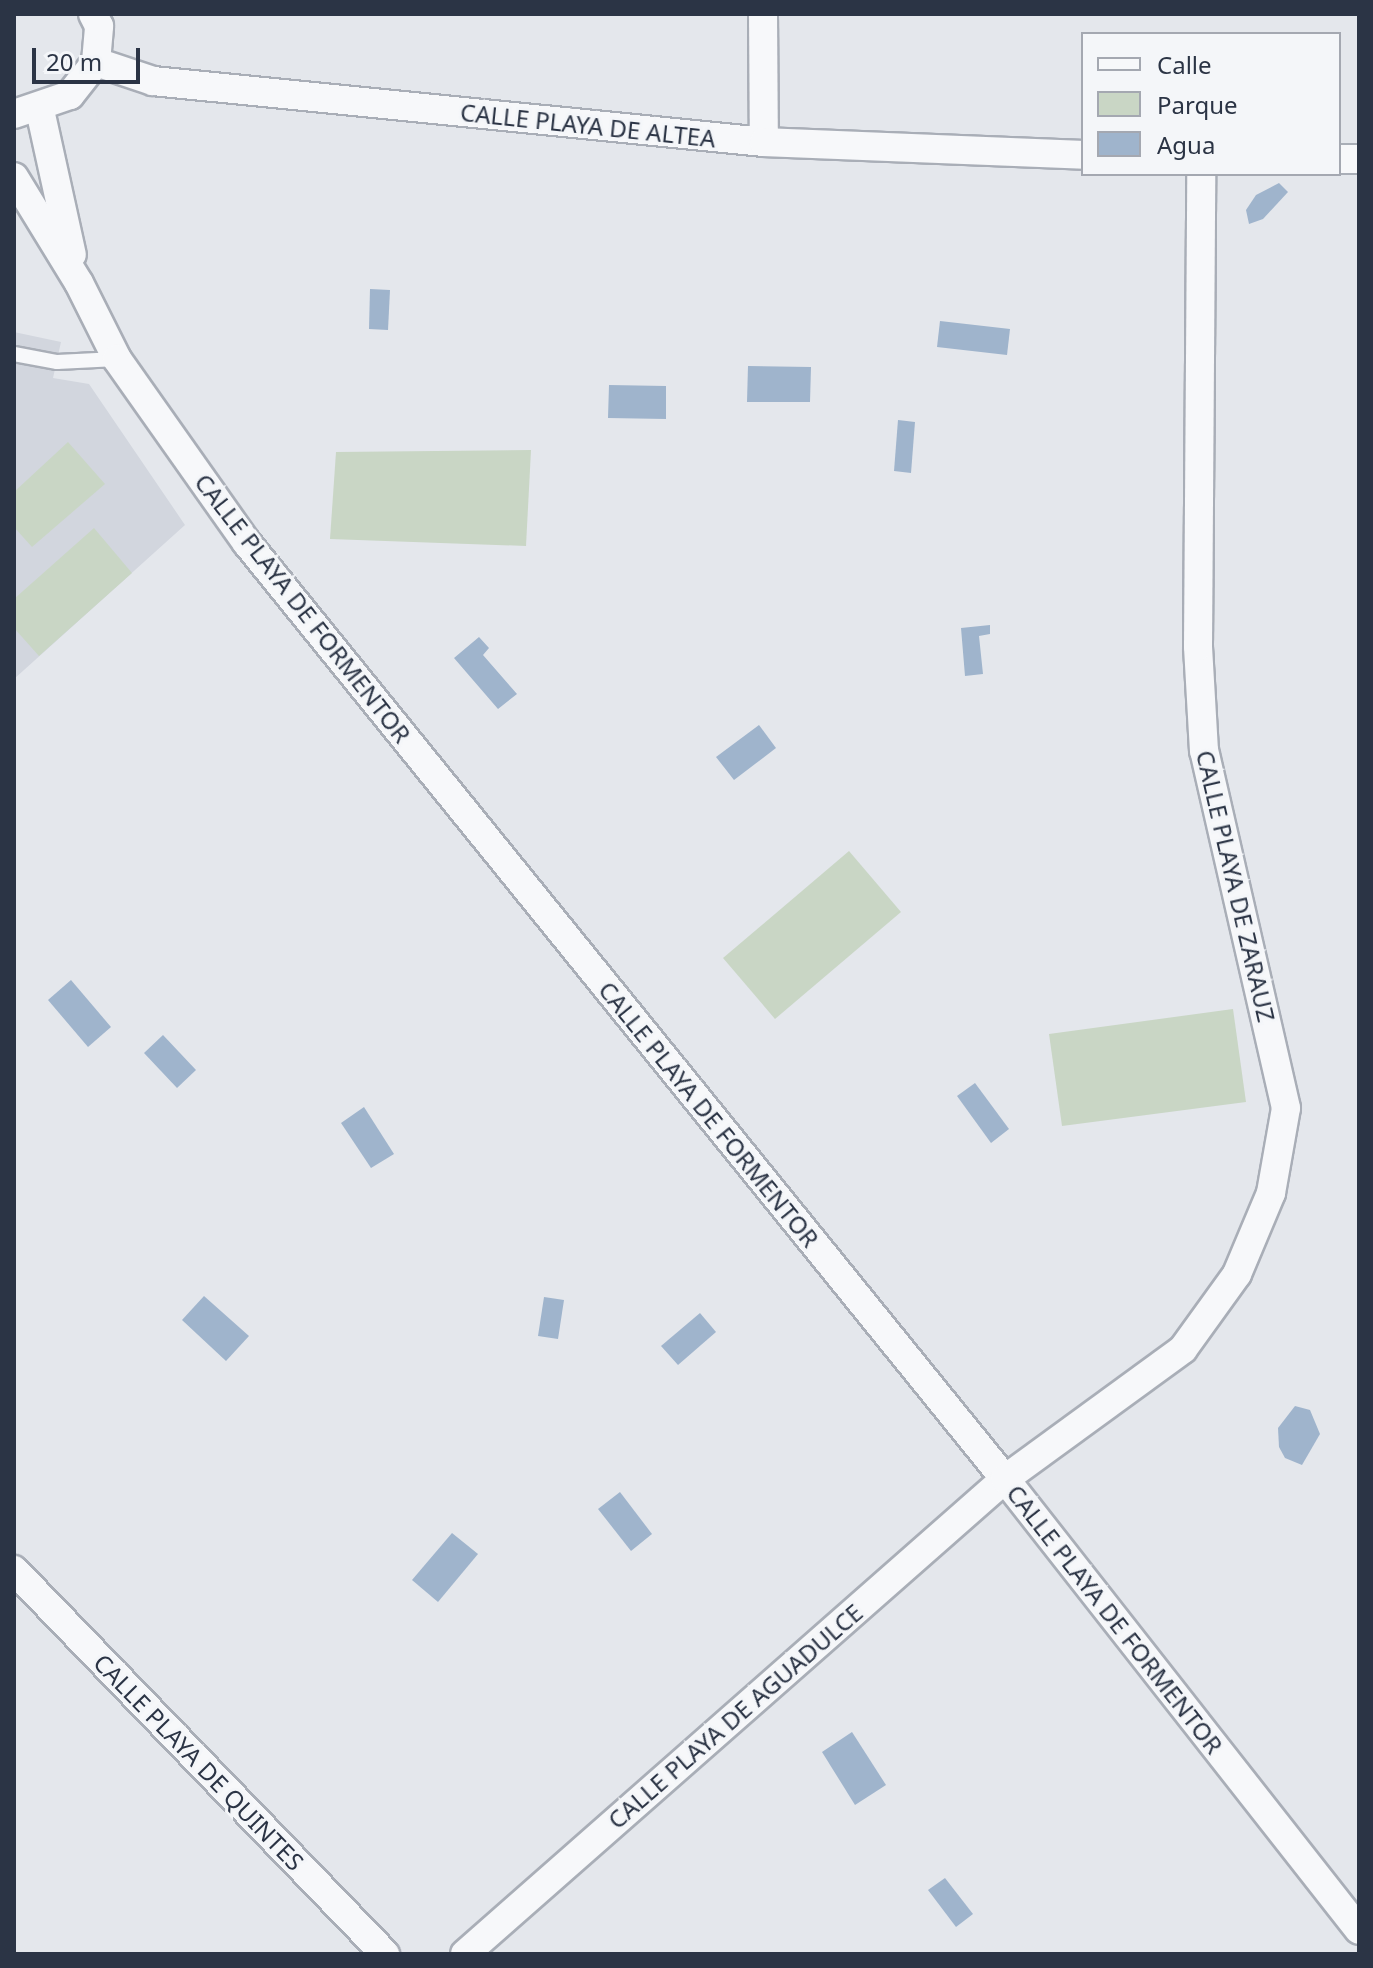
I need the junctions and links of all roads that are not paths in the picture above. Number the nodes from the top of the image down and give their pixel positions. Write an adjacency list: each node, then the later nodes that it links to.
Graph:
1 (93, 14): 3 (street)
2 (763, 14): 5 (street)
3 (96, 62): 4 (street, CALLE PLAYA DE FORMENTOR); 5 (street, CALLE PLAYA DE ALTEA)
4 (27, 112): 9 (street, CALLE PLAYA DE FORMENTOR)
5 (764, 142): 6 (street, CALLE PLAYA DE ALTEA)
6 (1081, 155)
7 (1201, 176): 12 (street, CALLE PLAYA DE ZARAUZ)
8 (14, 177): 9 (street, CALLE PLAYA DE FORMENTOR)
9 (79, 283): 11 (street, CALLE PLAYA DE FORMENTOR)
10 (14, 354): 11 (lane)
11 (117, 359): 12 (street, CALLE PLAYA DE FORMENTOR)
12 (1005, 1479): 14 (street, CALLE PLAYA DE FORMENTOR); 16 (street, CALLE PLAYA DE AGUADULCE)
13 (14, 1570): 15 (street, CALLE PLAYA DE QUINTES)
14 (1359, 1930)
15 (385, 1954)
16 (465, 1954)

